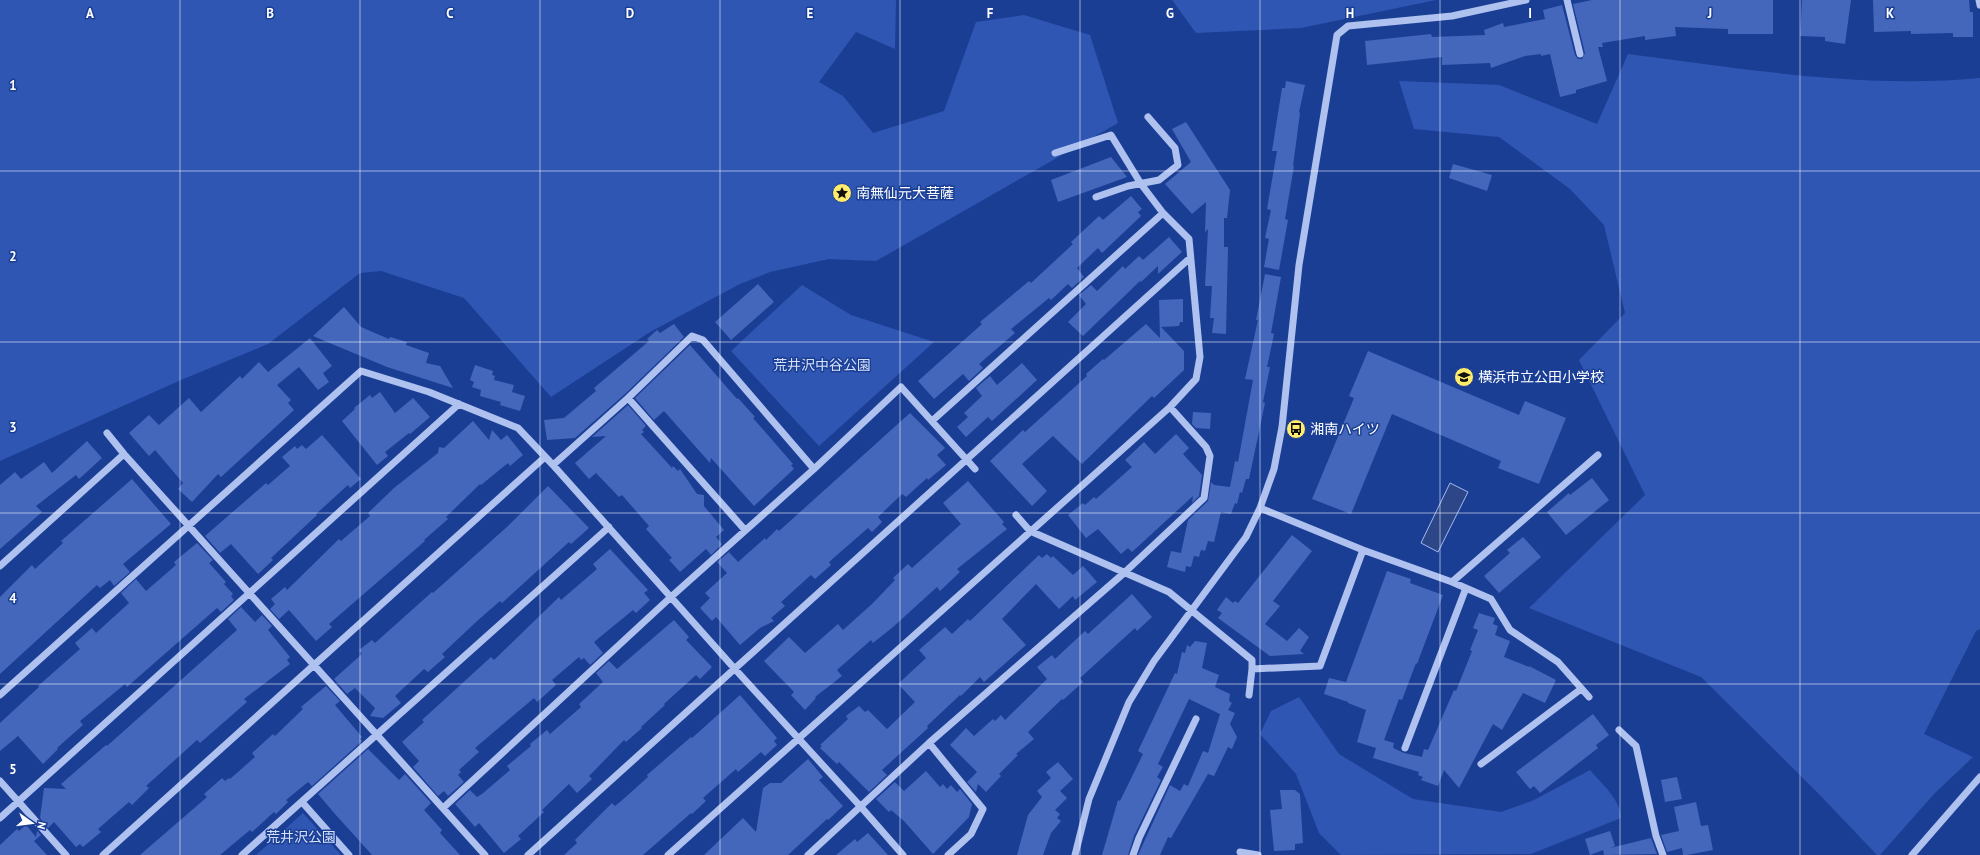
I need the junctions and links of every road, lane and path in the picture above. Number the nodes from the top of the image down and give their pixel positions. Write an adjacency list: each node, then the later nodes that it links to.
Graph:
1 (1526, 0): 24 (street)
2 (1567, 0): 5 (street)
3 (1979, 0): 4 (street)
4 (1980, 5)
5 (1580, 54)
6 (1148, 117): 8 (street)
7 (1055, 153): 8 (street)
8 (1141, 184): 9 (street); 10 (street)
9 (1096, 197)
10 (1163, 213): 11 (street); 15 (street)
11 (1190, 258): 14 (street); 20 (street)
12 (628, 398): 21 (street); 22 (street); 28 (street)
13 (459, 404): 19 (street); 26 (street); 35 (street)
14 (1170, 407): 29 (street); 32 (street)
15 (932, 421): 20 (street); 22 (street)
16 (107, 433): 17 (street)
17 (124, 454): 26 (street); 31 (street)
18 (1598, 455): 33 (street)
19 (545, 457): 21 (street); 38 (street)
20 (966, 459): 23 (street); 39 (street)
21 (553, 465): 27 (street)
22 (814, 469): 28 (street)
23 (975, 469)
24 (1260, 508): 30 (street); 37 (street)
25 (1016, 515): 29 (street)
26 (189, 524): 35 (street); 42 (street)
27 (609, 527): 36 (street); 47 (street)
28 (745, 530): 36 (street)
29 (1030, 531): 32 (street); 48 (street)
30 (1363, 550): 33 (street); 40 (street)
31 (0, 566)
32 (1124, 573): 37 (street); 49 (street)
33 (1452, 582): 34 (street)
34 (1466, 588): 41 (street); 50 (street)
35 (250, 593): 38 (street); 54 (street)
36 (672, 596): 39 (street); 57 (street)
37 (1191, 610): 40 (street); 70 (street)
38 (315, 664): 47 (street); 61 (street)
39 (734, 668): 48 (street); 65 (street)
40 (1252, 669): 43 (street)
41 (1581, 689): 44 (street); 51 (street)
42 (0, 695)
43 (1249, 695)
44 (1589, 697)
45 (1196, 719): 71 (street)
46 (1619, 730): 73 (street)
47 (378, 735): 55 (street); 57 (street)
48 (798, 738): 56 (street); 66 (street)
49 (929, 743): 56 (street); 69 (street)
50 (1405, 748)
51 (1481, 764)
52 (1980, 777): 74 (street)
53 (0, 781): 54 (street)
54 (19, 802): 58 (street); 60 (street)
55 (302, 802): 62 (street); 63 (street)
56 (861, 807): 67 (street); 68 (street)
57 (443, 808): 64 (street)
58 (0, 818)
59 (1240, 852): 72 (street)
60 (66, 855)
61 (103, 855)
62 (242, 855)
63 (349, 855)
64 (485, 855)
65 (528, 855)
66 (668, 855)
67 (808, 855)
68 (903, 855)
69 (948, 855)
70 (1075, 855)
71 (1133, 855)
72 (1258, 855)
73 (1664, 855)
74 (1912, 855)

